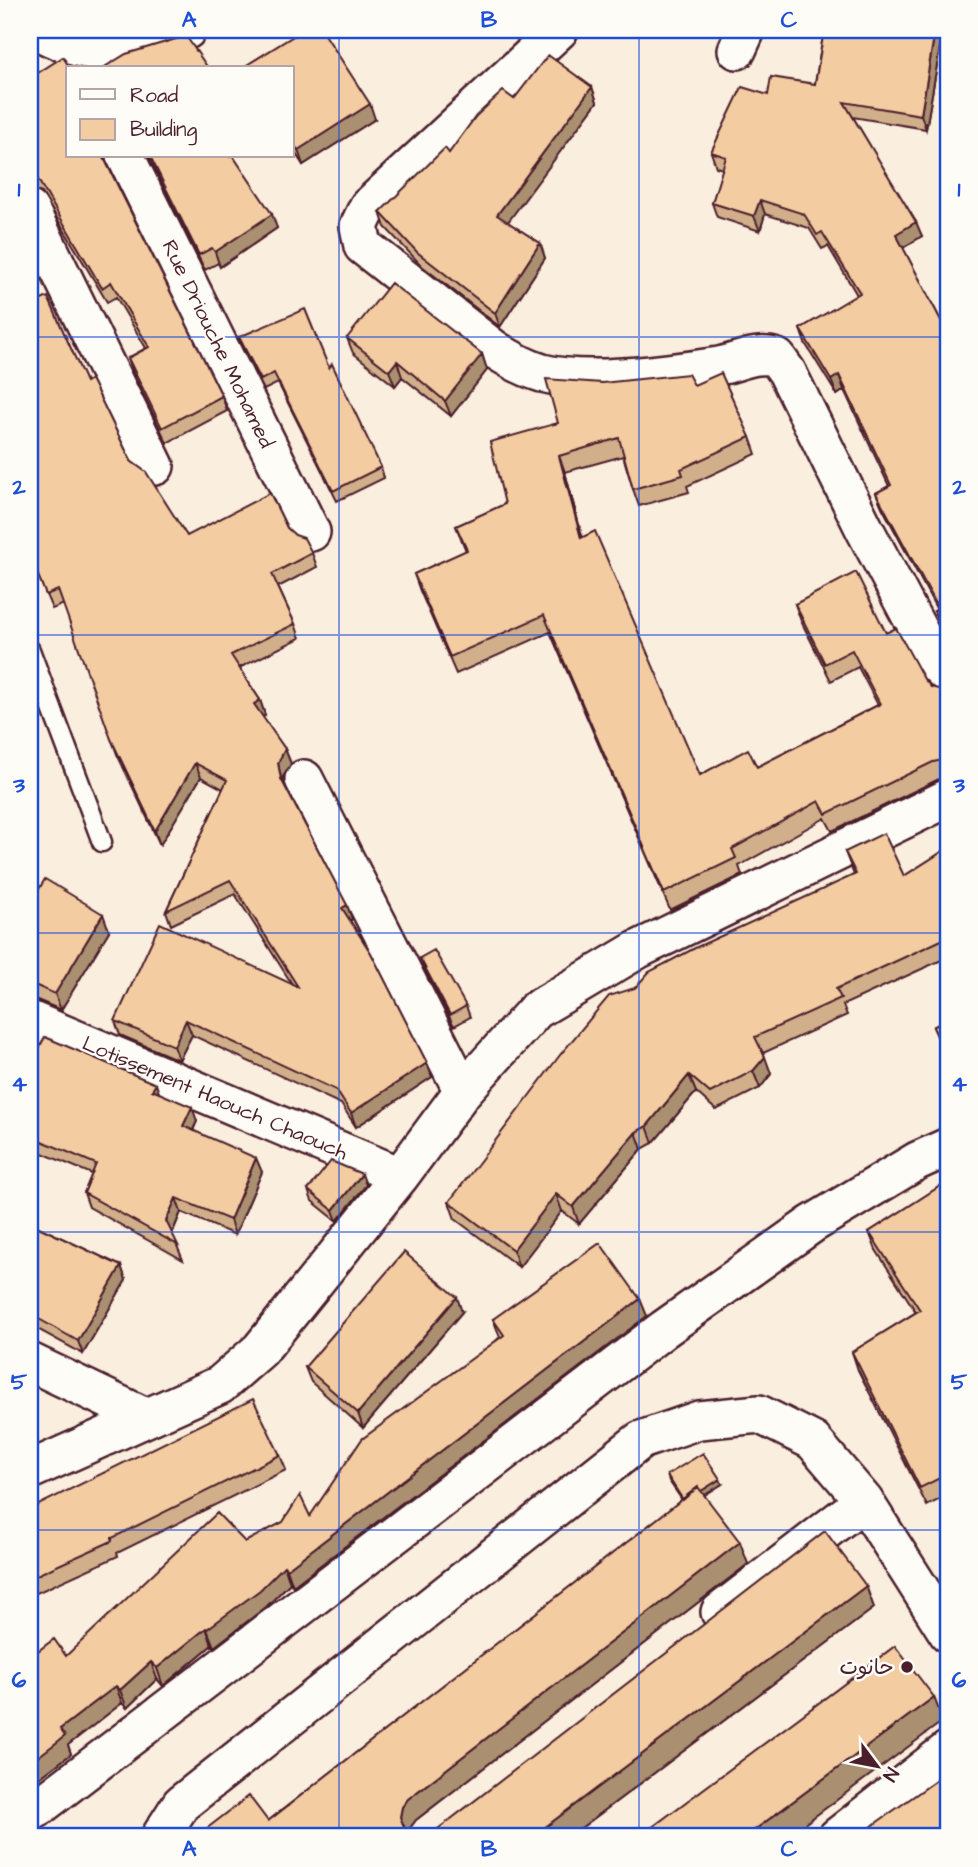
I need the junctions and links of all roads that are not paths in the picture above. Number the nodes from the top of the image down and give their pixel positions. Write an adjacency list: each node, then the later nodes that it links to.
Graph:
1 (187, 30): 3 (street)
2 (559, 30): 9 (street)
3 (54, 45)
4 (126, 158): 7 (street, Rue Driouche Mohamed)
5 (30, 210): 6 (street)
6 (155, 466)
7 (311, 532)
8 (30, 650): 12 (lane)
9 (948, 686)
10 (304, 779): 14 (street)
11 (948, 798): 14 (street)
12 (102, 842)
13 (30, 1020): 16 (street, Lotissement Haouch Chaouch)
14 (463, 1091): 16 (street)
15 (948, 1147): 24 (street)
16 (400, 1176): 18 (street)
17 (30, 1362): 18 (street)
18 (145, 1417): 19 (street)
19 (30, 1470)
20 (864, 1501): 21 (street); 22 (street); 25 (street)
21 (947, 1629)
22 (690, 1635)
23 (948, 1750): 26 (street)
24 (30, 1811)
25 (160, 1837)
26 (837, 1837)

